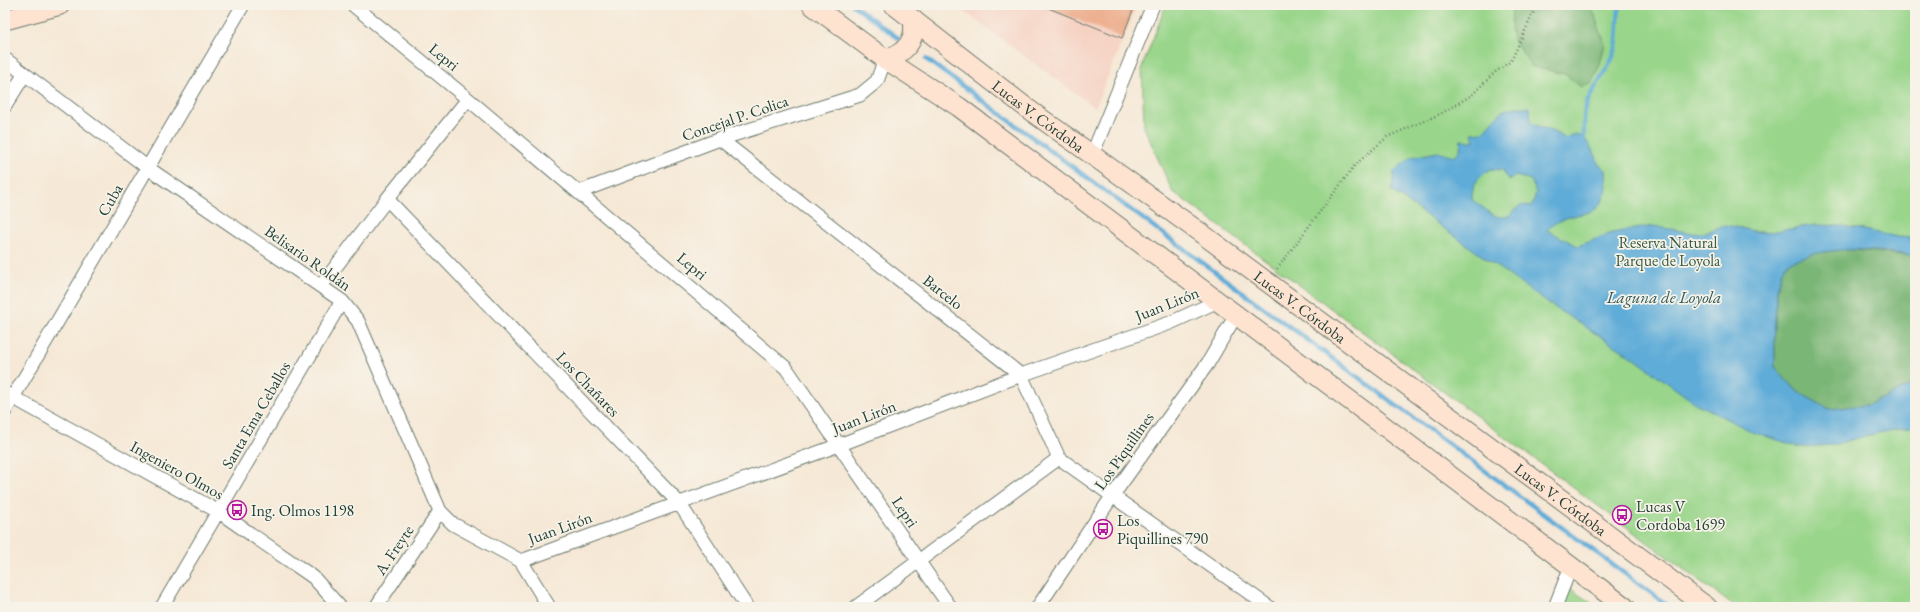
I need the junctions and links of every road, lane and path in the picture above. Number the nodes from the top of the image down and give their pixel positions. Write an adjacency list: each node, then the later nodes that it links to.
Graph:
1 (60, 5): 9 (main road)
2 (243, 5): 17 (street, Cuba)
3 (353, 5): 13 (street, Lepri)
4 (894, 5): 8 (main road, Lucas V. Córdoba)
5 (1153, 5): 16 (street)
6 (1537, 5): 20 (path)
7 (819, 8): 11 (main road)
8 (913, 19): 11 (main road); 16 (main road, Lucas V. Córdoba)
9 (5, 20)
10 (5, 59): 12 (street, Belisario Roldán)
11 (885, 59): 15 (street, Concejal P. Colica); 23 (main road)
12 (24, 75): 14 (street); 17 (street, Belisario Roldán)
13 (468, 99): 18 (street, Lepri); 19 (street)
14 (5, 106)
15 (720, 139): 18 (street, Concejal P. Colica); 25 (street, Barcelo)
16 (1092, 155): 20 (main road, Lucas V. Córdoba)
17 (148, 168): 21 (street, Belisario Roldán); 26 (street, Cuba)
18 (579, 192): 28 (street, Lepri)
19 (387, 199): 21 (street); 31 (street, Los Chañares)
20 (1267, 283): 48 (main road, Lucas V. Córdoba)
21 (320, 286): 22 (street, Belisario Roldán)
22 (342, 301): 32 (street, Belisario Roldán); 33 (street, Santa Ema Ceballos)
23 (1218, 301): 24 (main road); 25 (street, Juan Lirón)
24 (1236, 315): 30 (street, Los Piquillines); 36 (main road)
25 (1021, 375): 28 (street, Juan Lirón); 29 (street, Barcelo)
26 (9, 396): 27 (street, Cuba); 33 (street, Ingeniero Olmos)
27 (5, 411)
28 (839, 445): 31 (street, Juan Lirón); 35 (street, Lepri)
29 (1059, 458): 30 (street); 35 (street)
30 (1113, 495): 44 (street, Los Piquillines); 45 (street)
31 (679, 503): 34 (street, Juan Lirón); 41 (street, Los Chañares)
32 (440, 511): 34 (street, Belisario Roldán); 39 (street, A. Freyte)
33 (219, 512): 37 (street, Santa Ema Ceballos); 38 (street, Ingeniero Olmos)
34 (521, 561): 40 (street)
35 (918, 561): 42 (street); 43 (street, Lepri)
36 (1570, 566): 46 (street); 47 (main road)
37 (162, 607)
38 (340, 607)
39 (376, 607)
40 (549, 607)
41 (747, 607)
42 (856, 607)
43 (950, 607)
44 (1038, 607)
45 (1270, 607)
46 (1555, 607)
47 (1625, 607)
48 (1707, 607)

